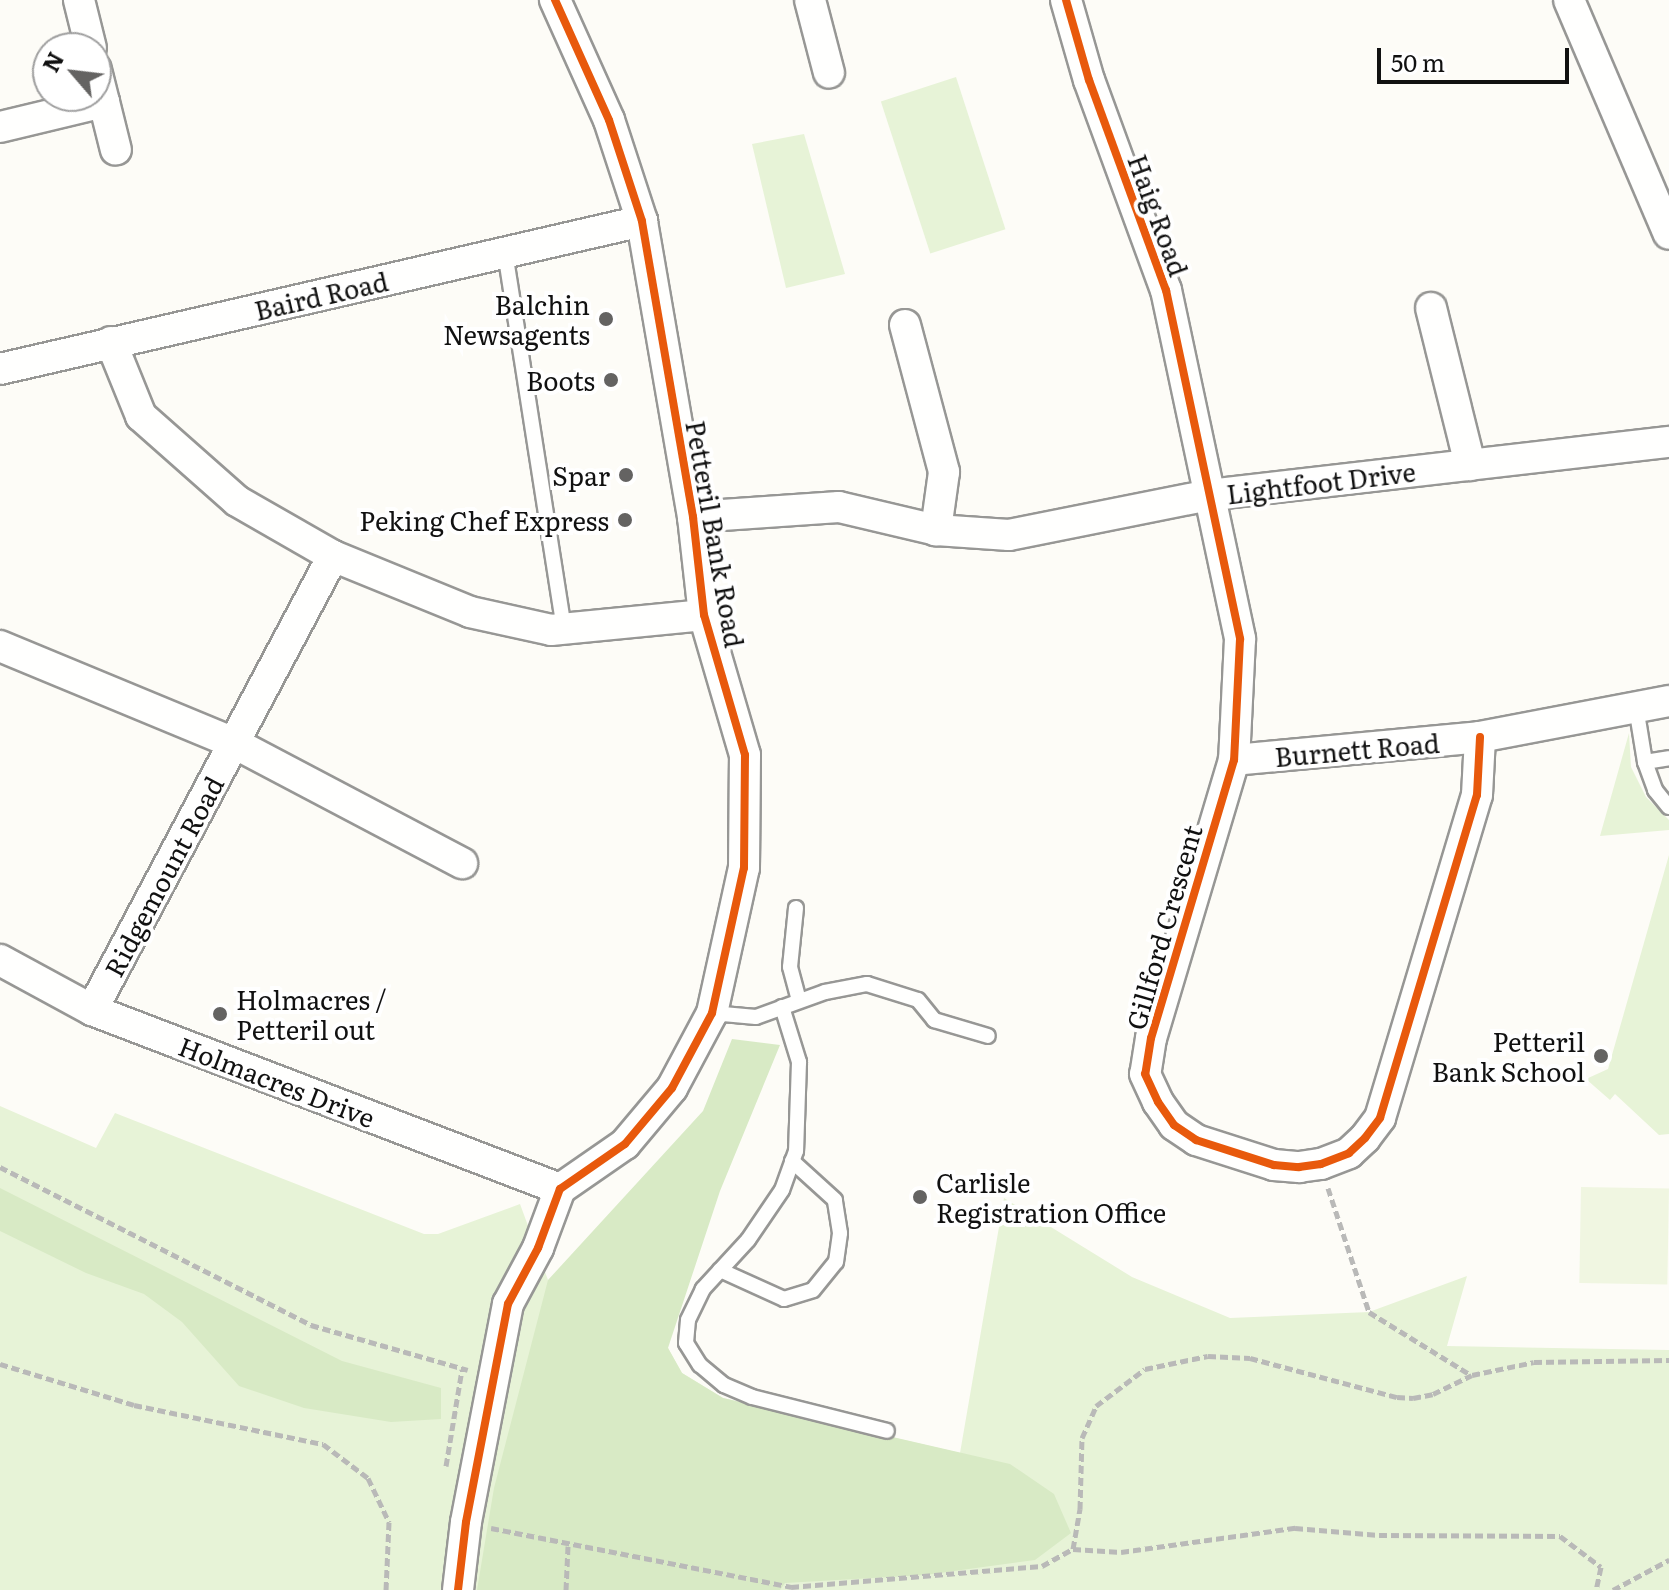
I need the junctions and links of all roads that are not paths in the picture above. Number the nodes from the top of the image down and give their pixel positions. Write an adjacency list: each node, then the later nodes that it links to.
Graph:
1 (79, 0): 6 (street)
2 (555, 0): 12 (street, Petteril Bank Road)
3 (810, 0): 7 (street)
4 (1066, 0): 21 (street, Haig Road)
5 (1569, 0): 13 (street)
6 (87, 32)
7 (829, 73)
8 (62, 112): 10 (street)
9 (106, 112): 11 (street)
10 (0, 127)
11 (116, 150)
12 (642, 221): 14 (street, Baird Road); 22 (street, Petteril Bank Road)
13 (1669, 234)
14 (505, 252): 17 (street, Baird Road); 26 (lane)
15 (1431, 308): 20 (street)
16 (905, 325): 23 (street)
17 (111, 342): 18 (street, Baird Road); 24 (street)
18 (0, 369)
19 (1669, 442): 20 (street, Lightfoot Drive)
20 (1470, 465): 21 (street, Lightfoot Drive)
21 (1209, 495): 23 (street, Lightfoot Drive); 33 (street, Gillford Crescent)
22 (693, 517): 23 (street, Lightfoot Drive); 25 (street, Petteril Bank Road)
23 (936, 530)
24 (333, 556): 26 (street); 31 (street, Ridgemount Road)
25 (704, 615): 26 (street); 42 (street, Petteril Bank Road)
26 (564, 629)
27 (0, 646): 31 (street, Ridgemount Road)
28 (1669, 701): 29 (street, Burnett Road)
29 (1636, 706): 30 (street, Burnett Road); 34 (lane)
30 (1480, 737): 33 (street, Burnett Road); 33 (street, Gillford Crescent)
31 (234, 743): 36 (street, Ridgemount Road); 41 (street, Ridgemount Road)
32 (1669, 758): 34 (lane)
33 (1234, 760)
34 (1645, 762): 35 (lane)
35 (1669, 807)
36 (462, 863)
37 (796, 908): 39 (lane)
38 (0, 960): 41 (street, Holmacres Drive)
39 (799, 1001): 40 (lane); 43 (lane)
40 (782, 1007): 42 (lane); 44 (lane)
41 (92, 1010): 45 (street, Holmacres Drive)
42 (712, 1013): 45 (street, Petteril Bank Road)
43 (988, 1036)
44 (792, 1161): 46 (lane); 46 (lane)
45 (560, 1189): 48 (street)
46 (720, 1270): 47 (lane)
47 (887, 1431)
48 (458, 1590)

